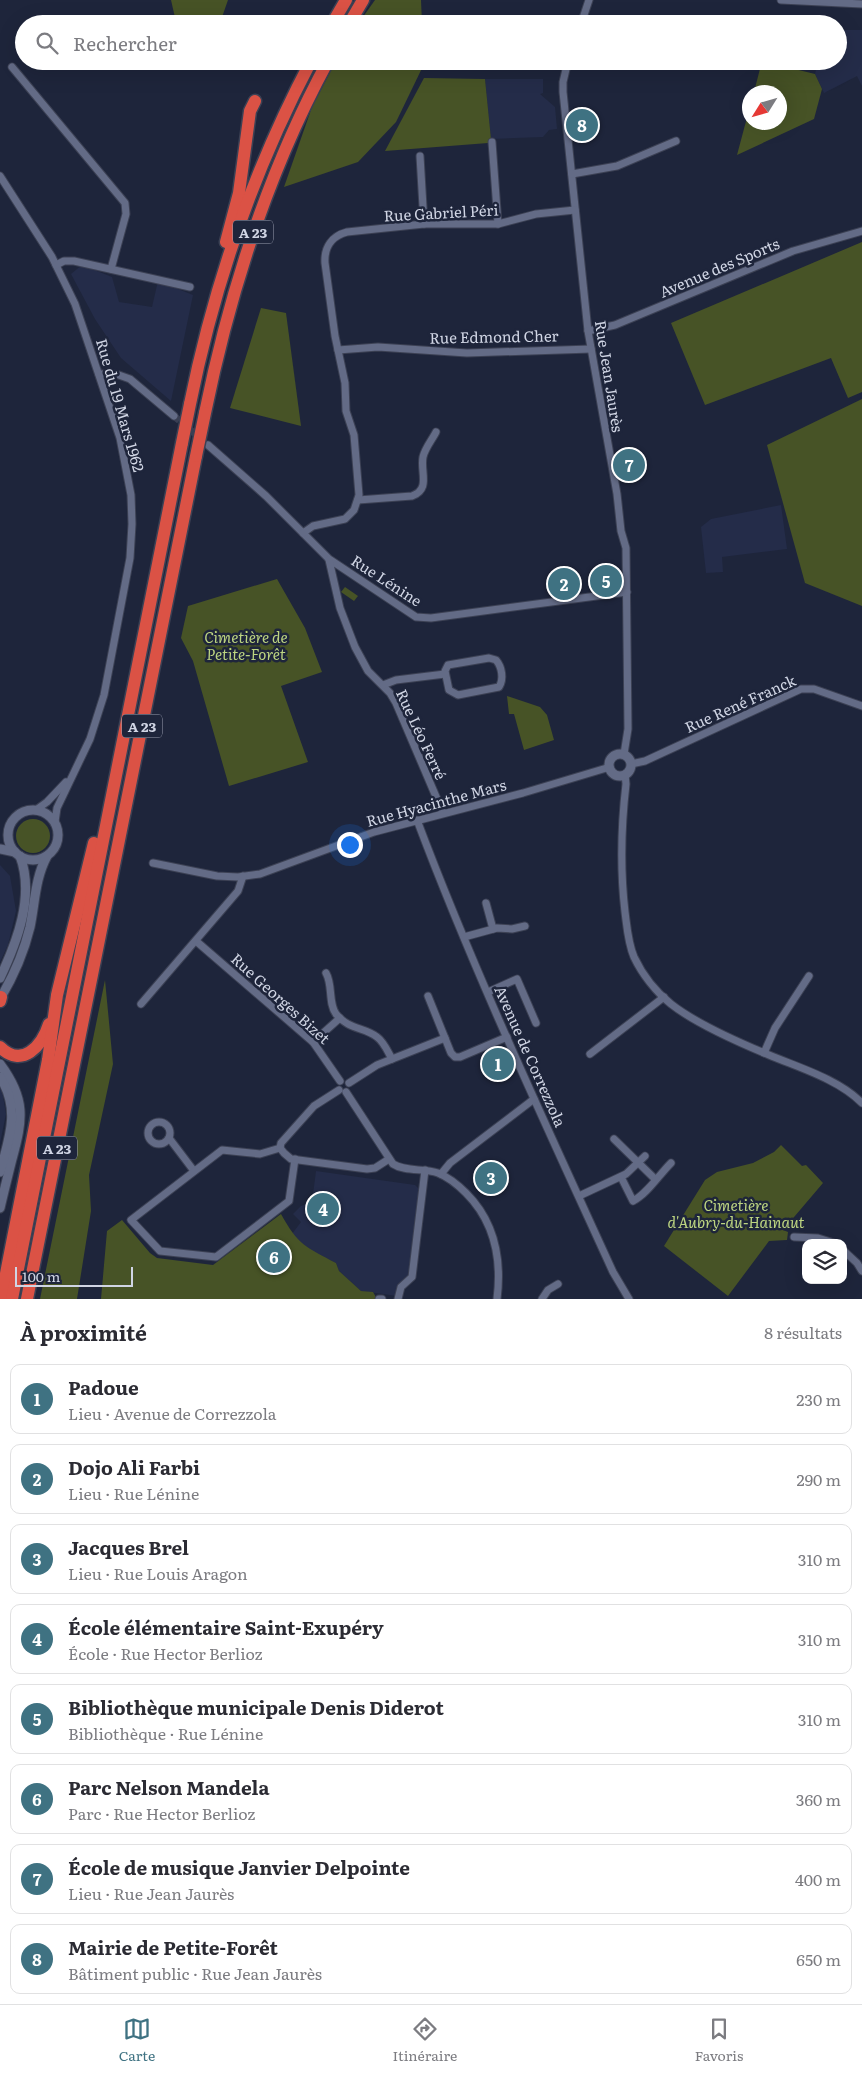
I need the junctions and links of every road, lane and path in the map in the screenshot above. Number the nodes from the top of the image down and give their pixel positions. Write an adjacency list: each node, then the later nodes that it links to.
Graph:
1 (346, 0): 6 (highway)
2 (363, 0): 7 (highway)
3 (589, 0): 8 (street)
4 (781, 0): 5 (street)
5 (862, 4)
6 (337, 15)
7 (354, 15)
8 (584, 15)
9 (12, 67): 24 (street)
10 (307, 70): 26 (highway, A 23)
11 (324, 70): 111 (highway, A 23, bridge)
12 (566, 70): 17 (street, Rue Jean Jaurès)
13 (255, 101): 26 (highway)
14 (676, 140): 17 (street)
15 (492, 142): 21 (street)
16 (420, 156): 20 (street)
17 (572, 174): 19 (street, Rue Jean Jaurès)
18 (0, 176): 23 (street, Rue du 19 Mars 1962)
19 (575, 210): 21 (street, Rue Gabriel Péri); 27 (street, Rue Jean Jaurès)
20 (424, 224): 21 (street, Rue Gabriel Péri); 29 (street, Rue Gabriel Péri)
21 (498, 224)
22 (862, 231): 27 (street, Avenue des Sports)
23 (56, 265): 24 (street); 30 (street, Rue du 19 Mars 1962)
24 (111, 269): 25 (street)
25 (190, 287)
26 (219, 289): 46 (highway, A 23, bridge)
27 (588, 331): 28 (street, Rue Jean Jaurès)
28 (591, 349): 29 (street, Rue Edmond Cher); 37 (street, Rue Jean Jaurès)
29 (338, 350): 34 (street, Rue Gabriel Péri)
30 (99, 374): 31 (street); 45 (street, Rue du 19 Mars 1962)
31 (174, 416)
32 (436, 432): 34 (street)
33 (208, 445): 35 (street, Rue Lénine)
34 (358, 500): 35 (street)
35 (303, 533): 36 (street, Rue Lénine)
36 (329, 559): 37 (street, Rue Lénine); 39 (street, Rue Léo Ferré)
37 (627, 592): 41 (street, Rue Jean Jaurès)
38 (445, 674): 38 (street); 39 (street)
39 (383, 685): 48 (street, Rue Léo Ferré)
40 (862, 706): 42 (street, Rue René Franck)
41 (624, 754): 42 (street); 43 (street)
42 (631, 764): 44 (street)
43 (610, 766): 44 (street); 48 (street, Rue Hyacinthe Mars)
44 (625, 774): 69 (street)
45 (71, 776): 47 (street, Rue du 19 Mars 1962); 50 (street, Rue du 19 Mars 1962)
46 (109, 800): 67 (highway); 110 (highway, A 23)
47 (36, 810): 50 (street); 51 (street)
48 (443, 813): 49 (street, Rue Hyacinthe Mars)
49 (417, 820): 57 (street, Rue Hyacinthe Mars); 61 (street, Avenue de Correzzola)
50 (55, 822): 55 (street)
51 (10, 824): 52 (street); 54 (street)
52 (0, 831)
53 (0, 849): 54 (street)
54 (17, 854): 55 (street); 65 (street)
55 (47, 856): 70 (street)
56 (153, 863): 57 (street, Rue Hyacinthe Mars)
57 (243, 876): 62 (street)
58 (486, 903): 60 (street)
59 (525, 926): 60 (street)
60 (493, 929): 61 (street)
61 (464, 937): 66 (street, Avenue de Correzzola)
62 (196, 941): 71 (street); 76 (street, Rue Georges Bizet)
63 (326, 973): 72 (street)
64 (809, 976): 78 (street)
65 (0, 978)
66 (488, 992): 73 (street); 74 (street, Avenue de Correzzola)
67 (57, 995): 77 (highway); 109 (highway)
68 (428, 996): 75 (street)
69 (664, 997): 78 (street); 79 (street)
70 (0, 999)
71 (141, 1004)
72 (340, 1018): 76 (street); 80 (street)
73 (536, 1023)
74 (507, 1037): 75 (street); 86 (street, Avenue de Correzzola)
75 (445, 1038): 80 (street)
76 (313, 1042): 83 (street, Rue Georges Bizet)
77 (0, 1047)
78 (764, 1053): 87 (street)
79 (590, 1054)
80 (392, 1059): 84 (street)
81 (0, 1064): 103 (street)
82 (0, 1077): 98 (street)
83 (340, 1081): 84 (street); 85 (street)
84 (349, 1083): 85 (street)
85 (342, 1091): 90 (street); 93 (street)
86 (534, 1099): 99 (street); 102 (street, Avenue de Correzzola)
87 (862, 1104)
88 (169, 1138): 97 (street)
89 (614, 1139): 94 (street)
90 (280, 1148): 92 (street); 97 (street)
91 (645, 1156): 94 (street)
92 (295, 1159): 93 (street); 97 (street)
93 (389, 1159): 96 (street)
94 (638, 1163): 100 (street); 101 (street)
95 (671, 1163): 101 (street)
96 (425, 1170): 99 (street); 112 (street)
97 (194, 1171)
98 (0, 1172)
99 (441, 1174): 113 (street)
100 (620, 1177): 101 (street); 102 (street)
101 (654, 1179)
102 (579, 1196): 115 (street, Avenue de Correzzola)
103 (0, 1208)
104 (794, 1238): 105 (street)
105 (821, 1239)
106 (847, 1254): 107 (street)
107 (862, 1271)
108 (558, 1284): 114 (street)
109 (1, 1299)
110 (12, 1299)
111 (27, 1299)
112 (398, 1299)
113 (497, 1299)
114 (542, 1299)
115 (629, 1299)

